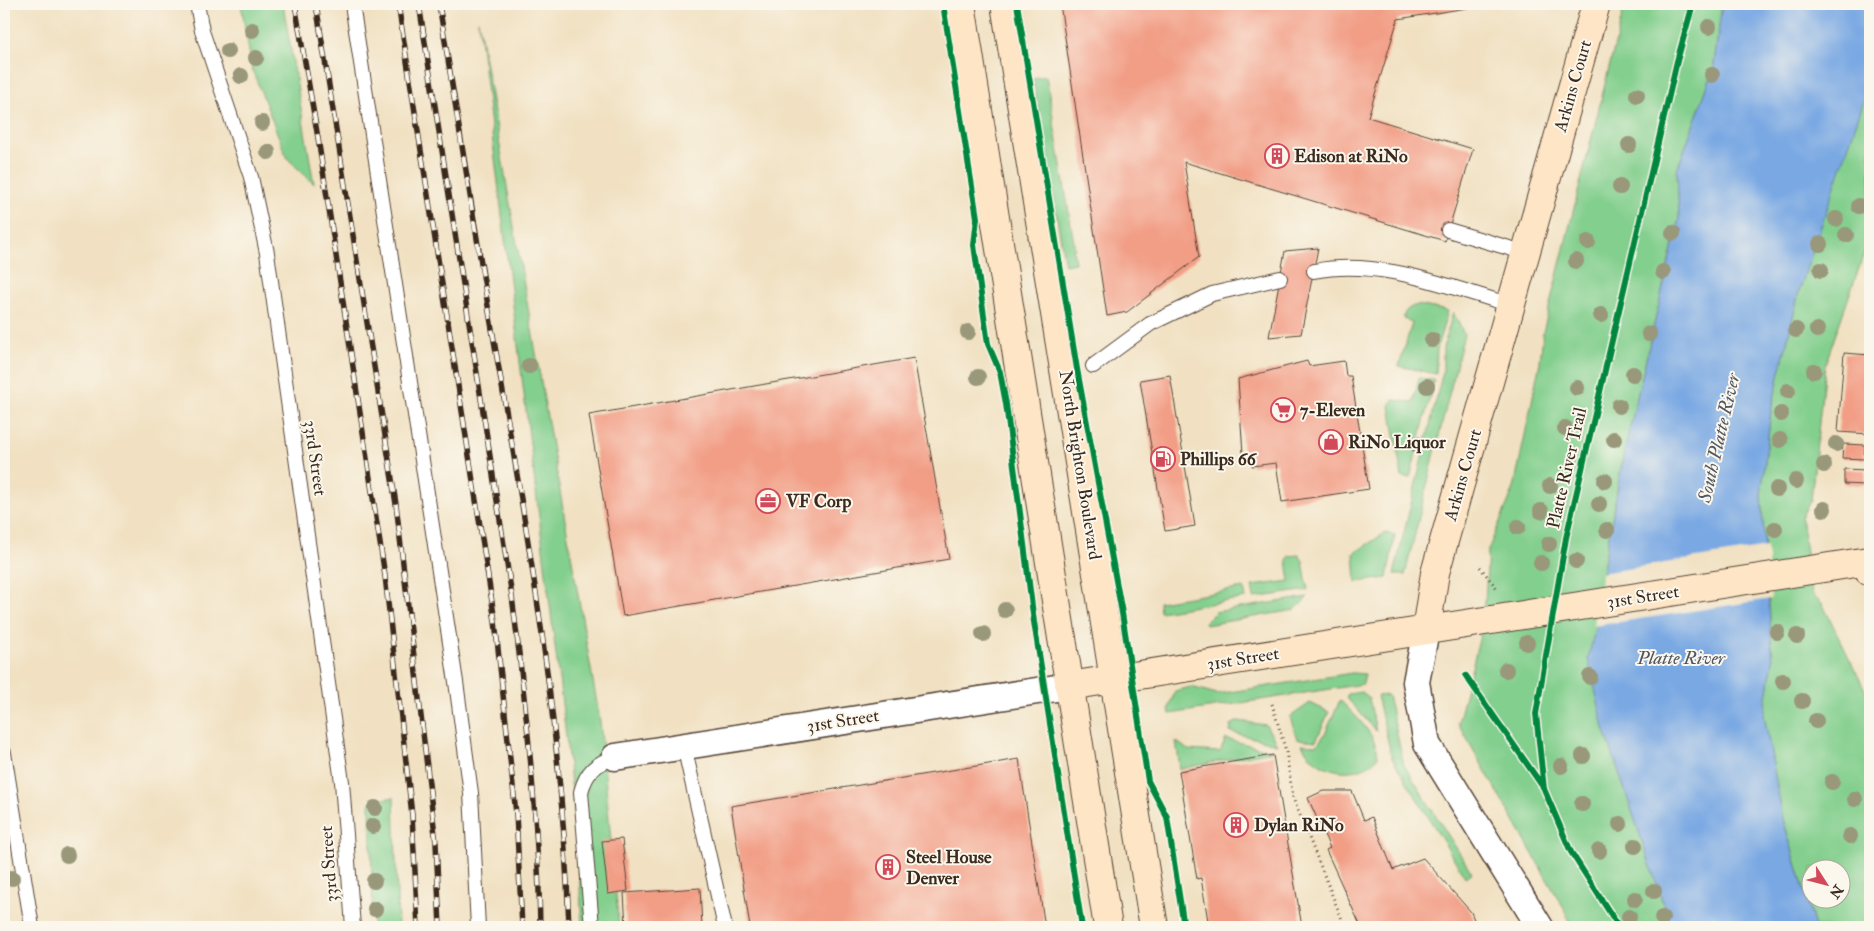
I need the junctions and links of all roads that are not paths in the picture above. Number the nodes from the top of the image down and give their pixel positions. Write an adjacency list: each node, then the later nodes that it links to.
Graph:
1 (197, 4): 20 (lane, 33rd Street)
2 (352, 4): 21 (lane)
3 (960, 4): 15 (main road)
4 (1005, 4): 14 (main road, North Brighton Boulevard)
5 (1596, 4): 7 (main road, Arkins Court)
6 (1448, 230): 7 (lane)
7 (1526, 254): 10 (main road, Arkins Court)
8 (1314, 271): 10 (lane)
9 (1280, 278): 11 (lane)
10 (1511, 305): 13 (main road, Arkins Court)
11 (1093, 366)
12 (1870, 565): 13 (main road, 31st Street)
13 (1426, 630): 14 (main road, 31st Street); 26 (street, Arkins Court)
14 (1114, 679): 15 (main road, 31st Street); 25 (main road, North Brighton Boulevard)
15 (1069, 686): 16 (street, 31st Street); 24 (main road)
16 (684, 746): 18 (street, 31st Street); 23 (lane)
17 (4, 753): 19 (lane)
18 (616, 757): 22 (lane)
19 (32, 927)
20 (353, 927)
21 (478, 927)
22 (592, 927)
23 (725, 927)
24 (1108, 927)
25 (1154, 927)
26 (1540, 927)

